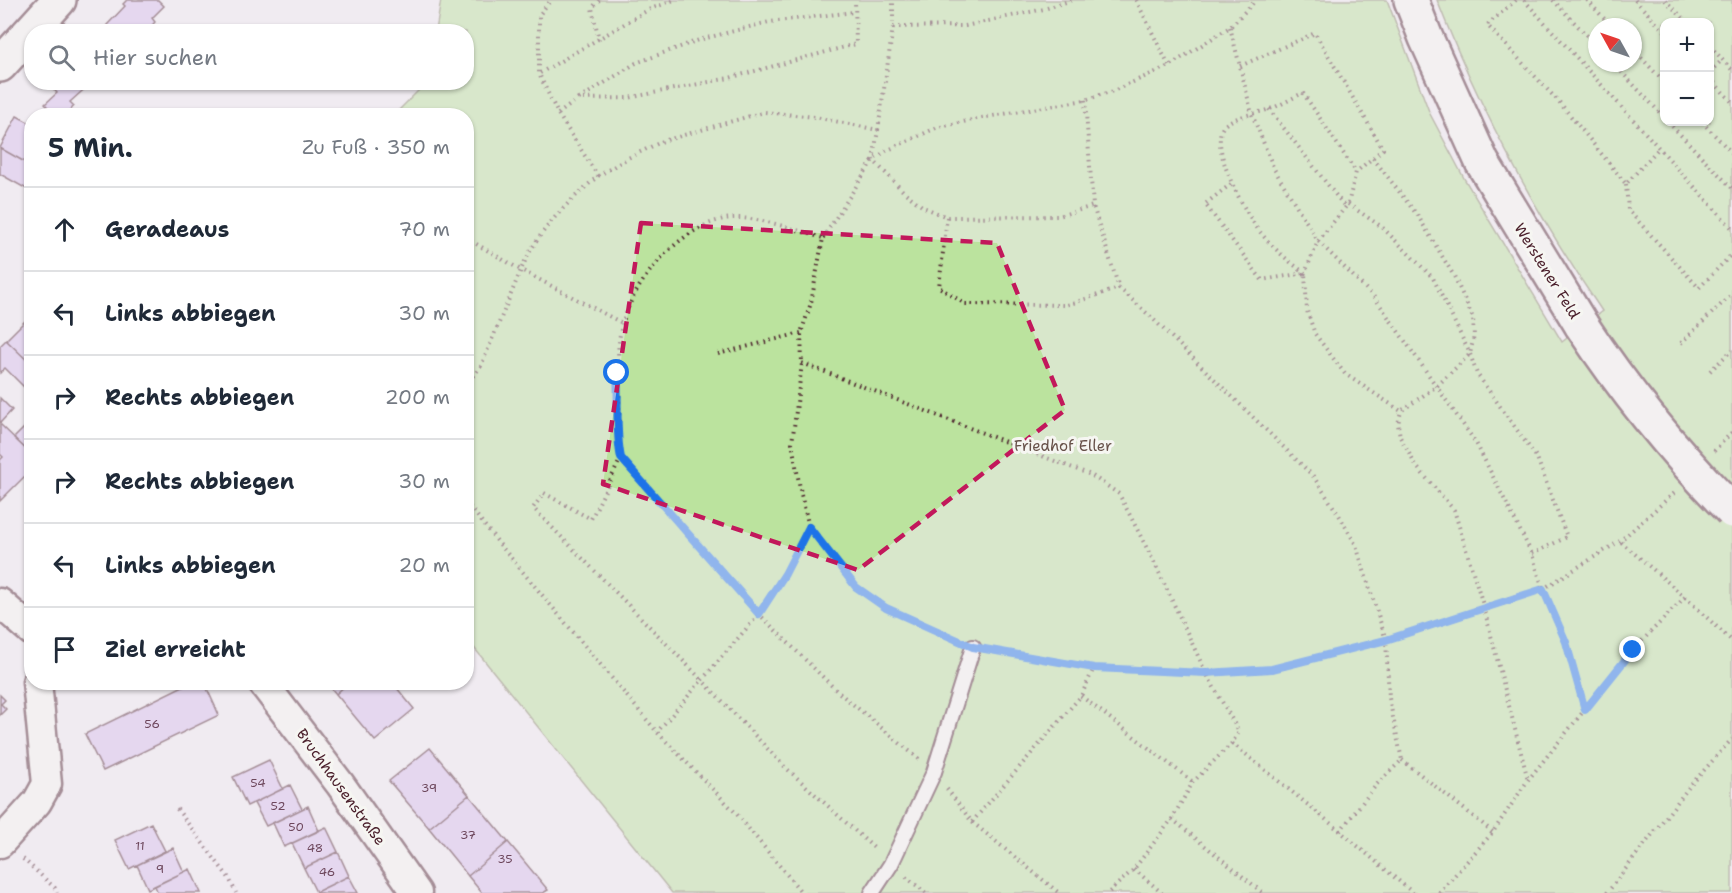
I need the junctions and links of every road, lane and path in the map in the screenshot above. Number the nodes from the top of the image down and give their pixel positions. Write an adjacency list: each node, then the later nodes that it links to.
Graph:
1 (59, 0): 20 (main road)
2 (551, 0): 36 (path)
3 (598, 0): 26 (path)
4 (674, 0): 26 (path)
5 (855, 0): 17 (path)
6 (893, 0): 22 (path)
7 (1072, 0): 22 (path)
8 (1136, 0): 31 (path)
9 (1256, 0): 23 (path)
10 (1411, 0): 86 (main road, Werstener Feld, bridge)
11 (1515, 0): 56 (path)
12 (1524, 0): 49 (path)
13 (1553, 0): 24 (path)
14 (1587, 0): 18 (path)
15 (1635, 0): 21 (path)
16 (1666, 0): 19 (path)
17 (855, 12): 39 (path); 39 (path)
18 (1604, 18)
19 (1683, 18)
20 (37, 24)
21 (1660, 26)
22 (893, 27): 48 (path)
23 (1230, 27): 31 (path); 32 (path)
24 (1588, 37)
25 (24, 38): 30 (main road)
26 (599, 40): 36 (path)
27 (1714, 51): 29 (path)
28 (1642, 58): 37 (path)
29 (1722, 60): 33 (path); 34 (path)
30 (0, 64)
31 (1169, 66): 40 (path)
32 (1239, 66): 45 (path); 51 (path)
33 (1714, 68)
34 (1732, 70)
35 (1622, 72): 43 (path)
36 (540, 74): 44 (path)
37 (1660, 77)
38 (1714, 82): 41 (path)
39 (578, 99): 44 (path)
40 (1085, 100): 52 (path); 58 (path)
41 (1732, 102)
42 (1269, 110): 45 (path); 53 (path); 59 (path)
43 (1660, 112)
44 (558, 114): 54 (path)
45 (1252, 114): 55 (path); 63 (path)
46 (1672, 126): 57 (path)
47 (1706, 126): 50 (path)
48 (878, 130): 52 (path); 54 (path)
49 (1658, 149): 56 (path); 61 (path)
50 (1732, 153)
51 (1373, 158): 53 (path); 75 (path)
52 (873, 160): 60 (path); 62 (path)
53 (1356, 172): 59 (path)
54 (598, 176): 66 (path)
55 (1231, 184): 67 (path); 67 (path)
56 (1626, 184): 65 (path)
57 (1732, 188)
58 (1093, 206): 60 (path); 68 (path)
59 (1347, 206): 63 (path); 75 (path)
60 (947, 217): 68 (path)
61 (1732, 228)
62 (823, 238): 70 (path); 71 (path)
63 (1318, 241): 67 (path); 79 (path)
64 (474, 243): 66 (path)
65 (1732, 254)
66 (521, 270): 70 (path); 78 (path)
67 (1305, 273): 80 (path)
68 (1119, 288): 96 (path)
69 (1732, 294): 72 (path)
70 (622, 323): 83 (path)
71 (801, 333): 74 (path); 76 (path)
72 (1681, 343)
73 (1732, 350): 77 (path)
74 (718, 354)
75 (1470, 354): 79 (path); 89 (path)
76 (802, 363): 87 (path); 100 (path)
77 (1710, 371)
78 (474, 375)
79 (1437, 386): 80 (path); 89 (path)
80 (1401, 411): 93 (path)
81 (1732, 432): 82 (path)
82 (1710, 456)
83 (621, 458): 94 (path); 101 (path)
84 (1680, 488): 88 (path)
85 (474, 511): 106 (path)
86 (1732, 511)
87 (809, 527): 94 (path); 98 (path)
88 (1620, 541): 90 (path); 91 (path)
89 (1532, 554): 90 (path)
90 (1543, 589): 93 (path); 105 (path)
91 (1685, 597): 97 (path); 105 (path)
92 (0, 603): 95 (street)
93 (1484, 608): 96 (path); 111 (path)
94 (759, 614): 101 (path); 110 (path)
95 (24, 624)
96 (1386, 640): 100 (path); 109 (path)
97 (1732, 641)
98 (973, 647): 99 (path); 110 (lane)
99 (1094, 668): 100 (path); 104 (path)
100 (1206, 673): 108 (path)
101 (702, 680): 106 (path); 119 (path)
102 (38, 690): 118 (street)
103 (268, 690): 123 (street, Bruchhausenstraße)
104 (1081, 696): 112 (path); 115 (path)
105 (1585, 710): 111 (path)
106 (657, 732): 124 (path)
107 (1732, 739): 133 (path)
108 (1232, 743): 112 (path); 116 (path)
109 (1402, 760): 116 (path); 117 (path)
110 (934, 772): 115 (path); 119 (lane)
111 (1528, 780): 117 (path)
112 (1193, 783): 114 (path)
113 (177, 809): 122 (path)
114 (1172, 819): 120 (path); 130 (path)
115 (972, 822): 127 (path)
116 (1340, 831): 131 (path)
117 (1493, 832): 132 (path)
118 (1, 842): 121 (path)
119 (891, 864): 125 (lane); 126 (path)
120 (1134, 869): 128 (path); 129 (path)
121 (57, 893)
122 (236, 893)
123 (417, 893)
124 (802, 893)
125 (872, 893)
126 (926, 893)
127 (1059, 893)
128 (1108, 893)
129 (1162, 893)
130 (1263, 893)
131 (1413, 893)
132 (1439, 893)
133 (1607, 893)

